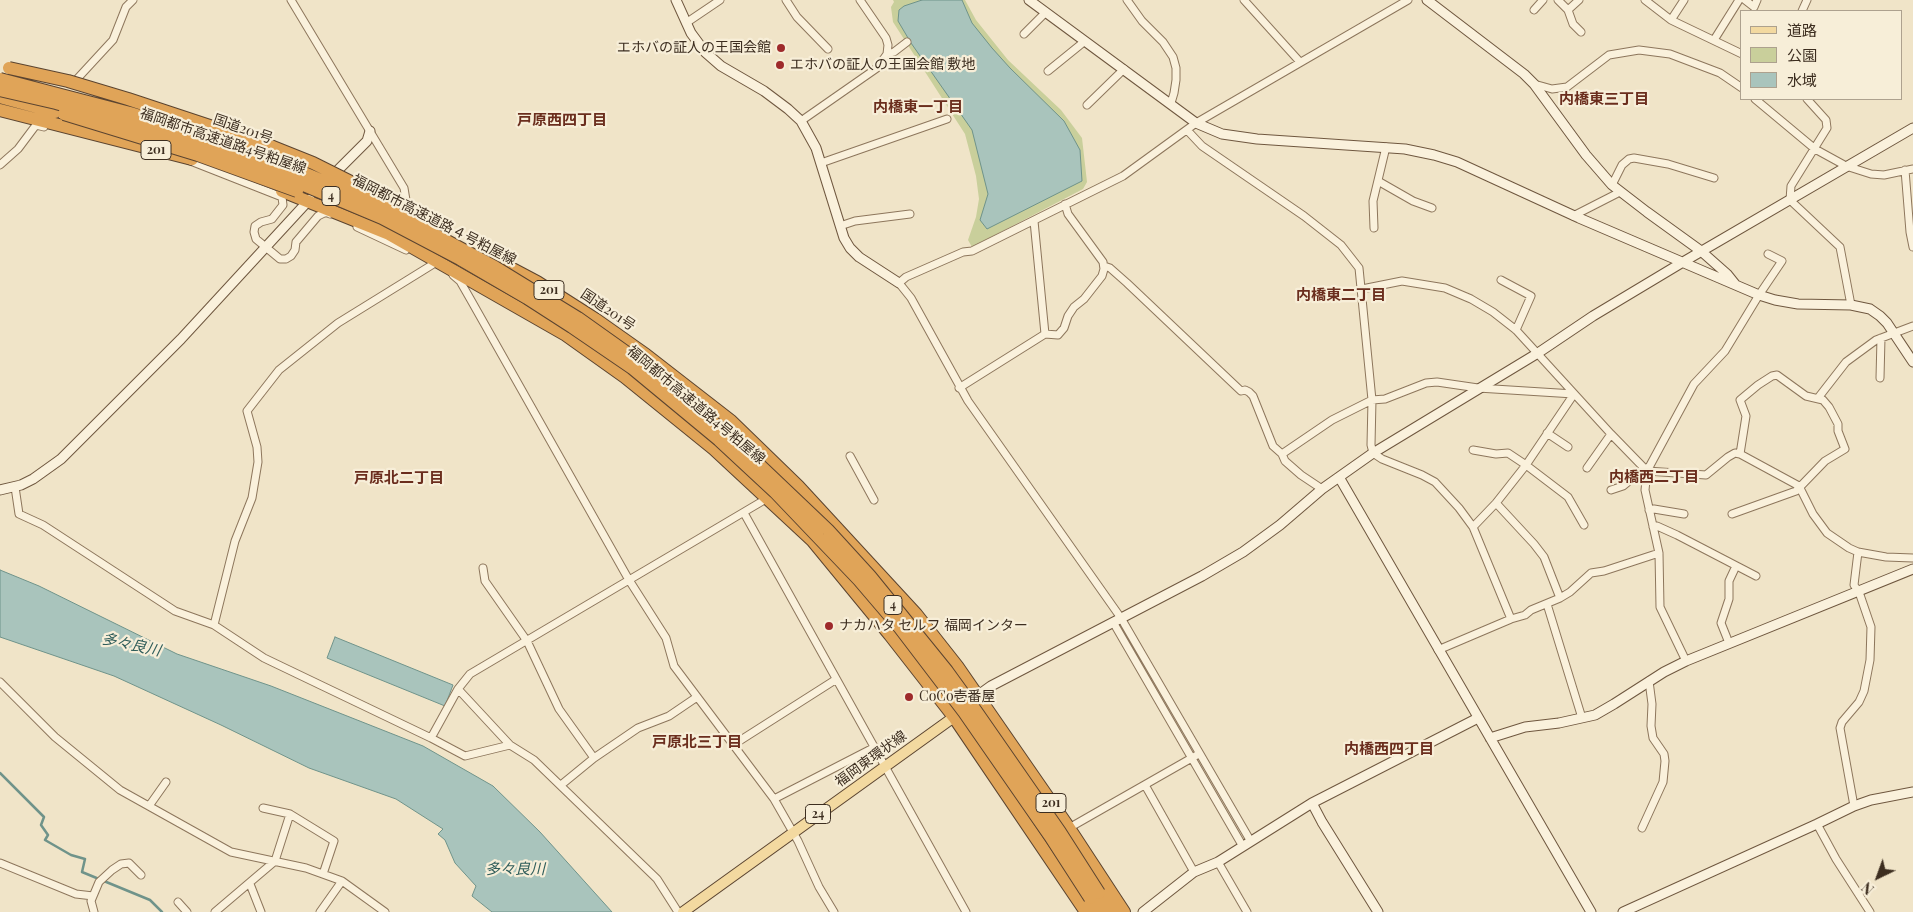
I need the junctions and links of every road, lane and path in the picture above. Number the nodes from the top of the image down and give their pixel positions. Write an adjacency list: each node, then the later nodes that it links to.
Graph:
1 (133, 0): 38 (street)
2 (291, 0): 53 (street)
3 (676, 0): 24 (street)
4 (720, 0): 24 (street)
5 (786, 0): 30 (street)
6 (860, 0): 32 (street)
7 (1029, 0): 22 (street)
8 (1127, 0): 45 (street)
9 (1244, 0): 33 (street)
10 (1408, 0): 33 (street)
11 (1427, 0): 39 (street)
12 (1543, 0): 20 (street)
13 (1558, 0): 21 (street)
14 (1579, 0): 21 (street)
15 (1645, 0): 23 (street)
16 (1684, 0): 23 (street)
17 (1739, 0): 27 (street)
18 (1745, 0): 19 (street)
19 (1757, 0)
20 (1534, 10)
21 (1568, 10): 25 (street)
22 (1046, 12): 26 (street); 28 (street)
23 (1672, 20): 27 (street)
24 (686, 23): 49 (street)
25 (1581, 32)
26 (1024, 34)
27 (1714, 40): 31 (street)
28 (1085, 41): 34 (street); 36 (street)
29 (907, 42): 32 (street)
30 (828, 49)
31 (1740, 53)
32 (887, 54): 49 (street)
33 (1300, 62): 50 (street)
34 (1124, 69): 45 (street); 46 (street)
35 (3, 70): 61 (highway, 国道201号 / 201); 76 (highway, bridge)
36 (1048, 71)
37 (0, 79): 76 (highway, 福岡都市高速道路４号粕屋線, bridge)
38 (77, 79)
39 (1534, 84): 40 (street); 63 (street)
40 (1740, 87)
41 (0, 90): 75 (highway, 福岡都市高速道路4号粕屋線 / 4, bridge)
42 (0, 97): 75 (highway, bridge)
43 (1756, 100): 55 (street)
44 (1807, 100): 55 (street)
45 (1171, 103): 50 (street)
46 (1087, 105)
47 (0, 110): 66 (highway, 201)
48 (947, 119): 56 (street)
49 (802, 121): 56 (street)
50 (1196, 123): 52 (street); 54 (street)
51 (1913, 128): 58 (street)
52 (1187, 130): 67 (street); 87 (street)
53 (370, 131): 61 (street); 68 (street)
54 (1386, 147): 62 (street); 71 (street)
55 (1815, 149): 58 (street); 65 (street)
56 (821, 163): 73 (street)
57 (0, 165): 78 (street)
58 (1846, 166): 59 (street); 65 (street)
59 (1909, 170): 77 (street)
60 (1714, 178): 63 (street)
61 (329, 179): 66 (street); 153 (highway, 国道201号 / 201)
62 (1378, 182): 69 (street); 74 (street)
63 (1612, 185): 64 (street)
64 (1620, 192): 71 (street); 79 (street)
65 (1790, 200): 79 (street); 89 (street)
66 (308, 201): 78 (street); 121 (highway, 201)
67 (1065, 204): 72 (street); 83 (street)
68 (406, 206)
69 (1432, 208)
70 (910, 214): 73 (street)
71 (1573, 216): 81 (street)
72 (1034, 221): 85 (street); 93 (street)
73 (840, 226): 85 (street)
74 (1374, 228)
75 (414, 235): 189 (highway, 福岡都市高速道路4号粕屋線 / 4, bridge)
76 (456, 245): 96 (highway, 福岡都市高速道路４号粕屋線, bridge)
77 (1913, 247)
78 (265, 248): 82 (street); 116 (street)
79 (1701, 251): 81 (street); 86 (street)
80 (1768, 254): 88 (street)
81 (1683, 262): 86 (street); 95 (street)
82 (435, 263): 138 (street); 144 (street)
83 (1104, 266): 93 (street); 109 (street)
84 (1501, 280): 91 (street)
85 (899, 283): 99 (street)
86 (1736, 285): 88 (street)
87 (1362, 289): 91 (street); 103 (street)
88 (1758, 295): 89 (street); 114 (street)
89 (1851, 305): 92 (street)
90 (1913, 326): 92 (street)
91 (1516, 330): 95 (street)
92 (1893, 333): 94 (street); 97 (street)
93 (1045, 334): 99 (street)
94 (1881, 338): 98 (street); 102 (street)
95 (1538, 353): 100 (street); 101 (street)
96 (638, 360): 189 (highway, 福岡都市高速道路4号粕屋線 / 4, bridge)
97 (1913, 362)
98 (1880, 378)
99 (959, 388): 143 (street)
100 (1478, 388): 101 (street); 103 (street); 108 (street)
101 (1574, 394): 104 (street); 105 (street)
102 (1818, 398): 110 (street); 117 (street)
103 (1372, 400): 108 (street); 109 (street)
104 (1547, 434): 106 (street); 112 (street)
105 (1611, 434): 113 (street); 114 (street)
106 (1568, 447)
107 (1473, 450): 112 (street)
108 (1373, 453): 115 (street); 129 (street)
109 (1282, 454): 118 (street)
110 (1740, 454): 114 (street); 117 (street)
111 (850, 456): 122 (street)
112 (1526, 464): 123 (street); 128 (street)
113 (1588, 468)
114 (1646, 470): 120 (street); 124 (street)
115 (1339, 477): 118 (street); 147 (street)
116 (15, 486): 119 (street); 144 (street)
117 (1799, 486): 127 (street); 131 (street)
118 (1322, 489): 143 (street)
119 (0, 490)
120 (1611, 490)
121 (766, 499): 125 (street); 155 (highway, 201)
122 (874, 500)
123 (1496, 503): 129 (street); 140 (street)
124 (1649, 510): 126 (street); 130 (street)
125 (744, 513): 138 (street); 149 (street)
126 (1684, 514)
127 (1732, 514)
128 (1584, 525)
129 (1473, 526): 142 (street)
130 (1653, 527): 132 (street); 134 (street)
131 (1858, 552): 133 (street); 139 (street)
132 (1659, 553): 140 (street); 148 (street)
133 (1913, 558)
134 (1736, 566): 137 (street); 146 (street)
135 (483, 568): 145 (street)
136 (1913, 569): 139 (street)
137 (1756, 576)
138 (629, 580): 145 (street); 154 (street)
139 (1858, 592): 146 (street); 173 (street)
140 (1560, 598): 141 (street)
141 (1547, 604): 142 (street); 157 (street)
142 (1511, 619): 147 (street)
143 (1117, 620): 153 (street); 163 (street)
144 (214, 625): 158 (street)
145 (527, 641): 152 (street); 164 (street)
146 (1729, 643): 148 (street)
147 (1438, 650): 156 (street)
148 (1686, 661): 150 (street)
149 (835, 680): 160 (street); 162 (street)
150 (1649, 681): 157 (street); 178 (street)
151 (1, 685): 172 (street)
152 (458, 689): 158 (street); 161 (street)
153 (977, 694): 155 (street); 177 (highway, 201)
154 (697, 697): 160 (street); 164 (street)
155 (954, 717): 165 (main road, 福岡東環状線 / 24); 202 (highway, 201)
156 (1478, 718): 159 (street); 171 (street)
157 (1582, 718): 159 (street)
158 (431, 738): 161 (street)
159 (1490, 738): 209 (street)
160 (733, 745): 170 (street)
161 (510, 746): 167 (street)
162 (875, 747): 165 (street); 170 (street)
163 (1196, 756): 168 (street); 180 (street)
164 (594, 758): 167 (street)
165 (886, 767): 179 (main road, 福岡東環状線 / 24); 201 (street)
166 (166, 782): 172 (street)
167 (561, 785): 198 (street)
168 (1145, 785): 177 (street); 184 (street)
169 (1913, 792): 173 (street)
170 (774, 799): 179 (street)
171 (1312, 802): 180 (street); 208 (street)
172 (149, 806): 181 (street)
173 (1854, 806): 176 (street)
174 (263, 808): 175 (street)
175 (290, 814): 181 (street); 185 (street)
176 (1818, 824): 210 (street); 211 (street)
177 (1069, 828): 205 (highway, 201)
178 (1642, 828)
179 (793, 832): 199 (main road, 福岡東環状線 / 24); 200 (street)
180 (1246, 843): 182 (street)
181 (275, 862): 185 (street); 188 (street)
182 (1218, 862): 184 (street); 207 (street)
183 (0, 863): 190 (street)
184 (1194, 872): 206 (street)
185 (323, 874): 187 (street)
186 (141, 876): 190 (street)
187 (342, 881): 196 (street); 197 (street)
188 (250, 884): 194 (street); 195 (street)
189 (1094, 895): 203 (highway, 福岡都市高速道路4号粕屋線 / 4); 204 (highway, 福岡都市高速道路4号粕屋線 / 4)
190 (93, 896): 192 (street)
191 (178, 902): 193 (street)
192 (94, 912)
193 (186, 912)
194 (215, 912)
195 (261, 912)
196 (320, 912)
197 (384, 912)
198 (678, 912)
199 (683, 912)
200 (834, 912)
201 (966, 912)
202 (1086, 912)
203 (1099, 912)
204 (1112, 912)
205 (1124, 912)
206 (1143, 912)
207 (1247, 912)
208 (1378, 912)
209 (1591, 912)
210 (1623, 912)
211 (1870, 912)

